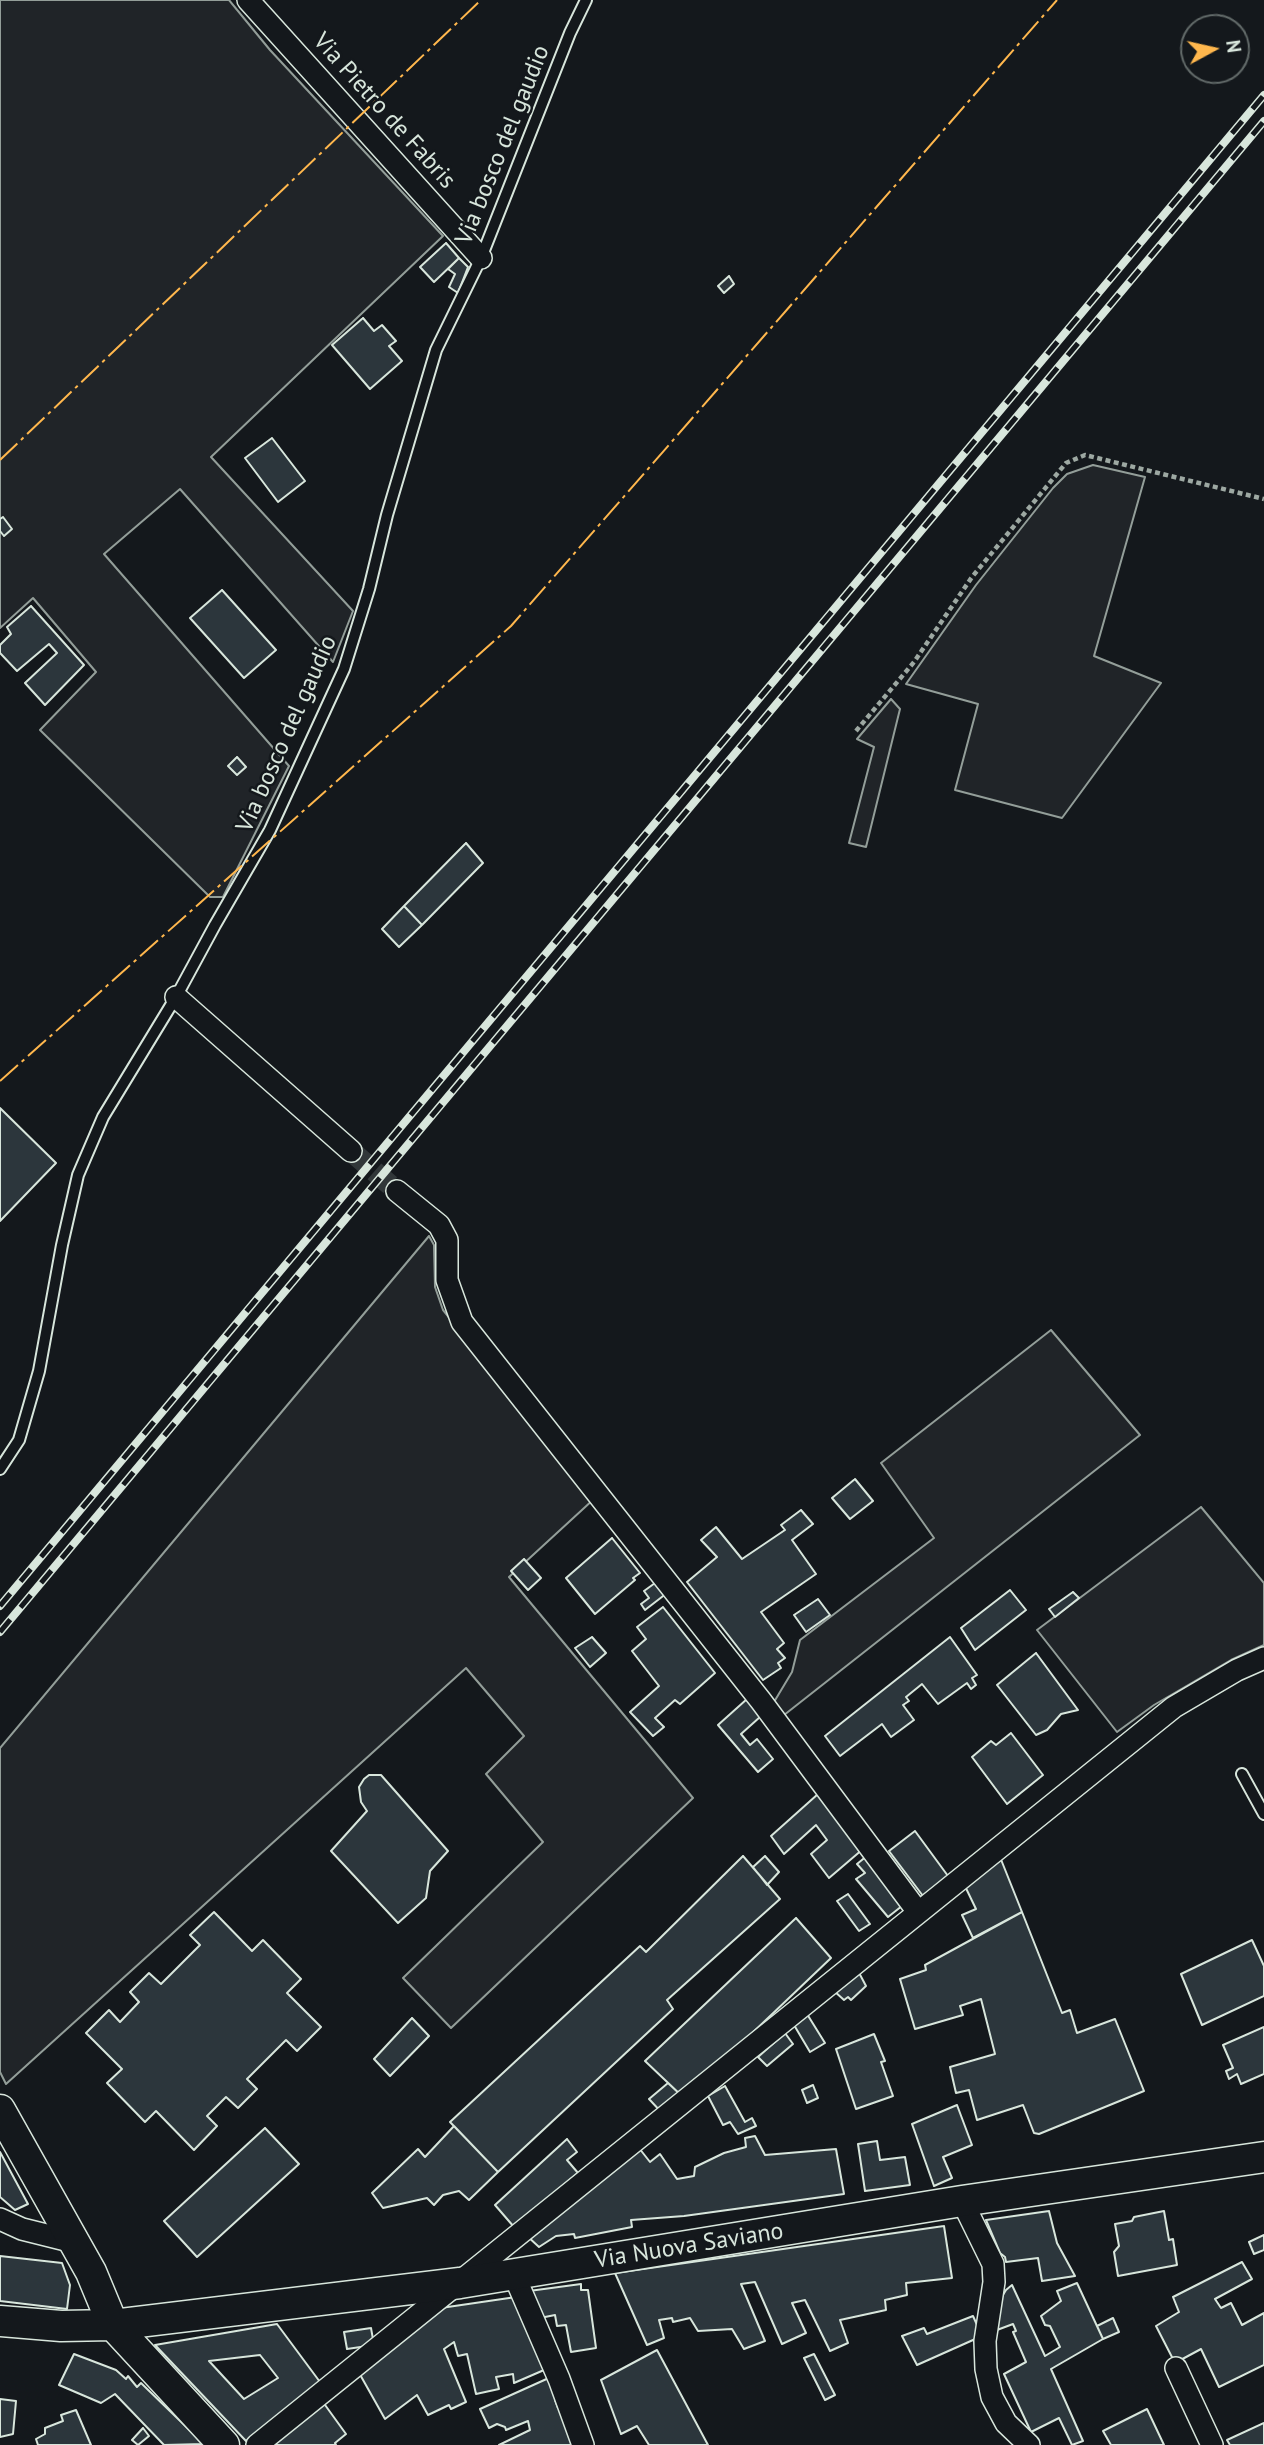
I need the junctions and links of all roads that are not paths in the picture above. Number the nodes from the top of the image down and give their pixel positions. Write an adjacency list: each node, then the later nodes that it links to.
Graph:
1 (248, 0): 3 (street, Via Pietro de Fabris)
2 (586, 0): 3 (lane, Via bosco del gaudio)
3 (481, 258): 4 (lane, Via bosco del gaudio)
4 (176, 997): 5 (street); 7 (lane, Via bosco del gaudio)
5 (351, 1151)
6 (397, 1191): 11 (street)
7 (0, 1469)
8 (1264, 1658): 11 (street)
9 (1242, 1774): 10 (lane)
10 (1264, 1814)
11 (918, 1912): 18 (street)
12 (0, 2110): 16 (main road)
13 (1264, 2157): 14 (main road, Via Nuova Saviano)
14 (962, 2201): 17 (main road, Via Nuova Saviano); 25 (street)
15 (0, 2218): 16 (street)
16 (74, 2242): 20 (main road)
17 (514, 2275): 18 (main road, Via Nuova Saviano); 24 (street)
18 (460, 2283): 20 (main road, Via Nuova Saviano); 23 (street)
19 (0, 2321): 20 (main road, Via Nuova Saviano)
20 (113, 2325): 22 (main road)
21 (1176, 2368): 26 (street)
22 (224, 2445)
23 (257, 2445)
24 (583, 2445)
25 (1029, 2445)
26 (1212, 2445)

